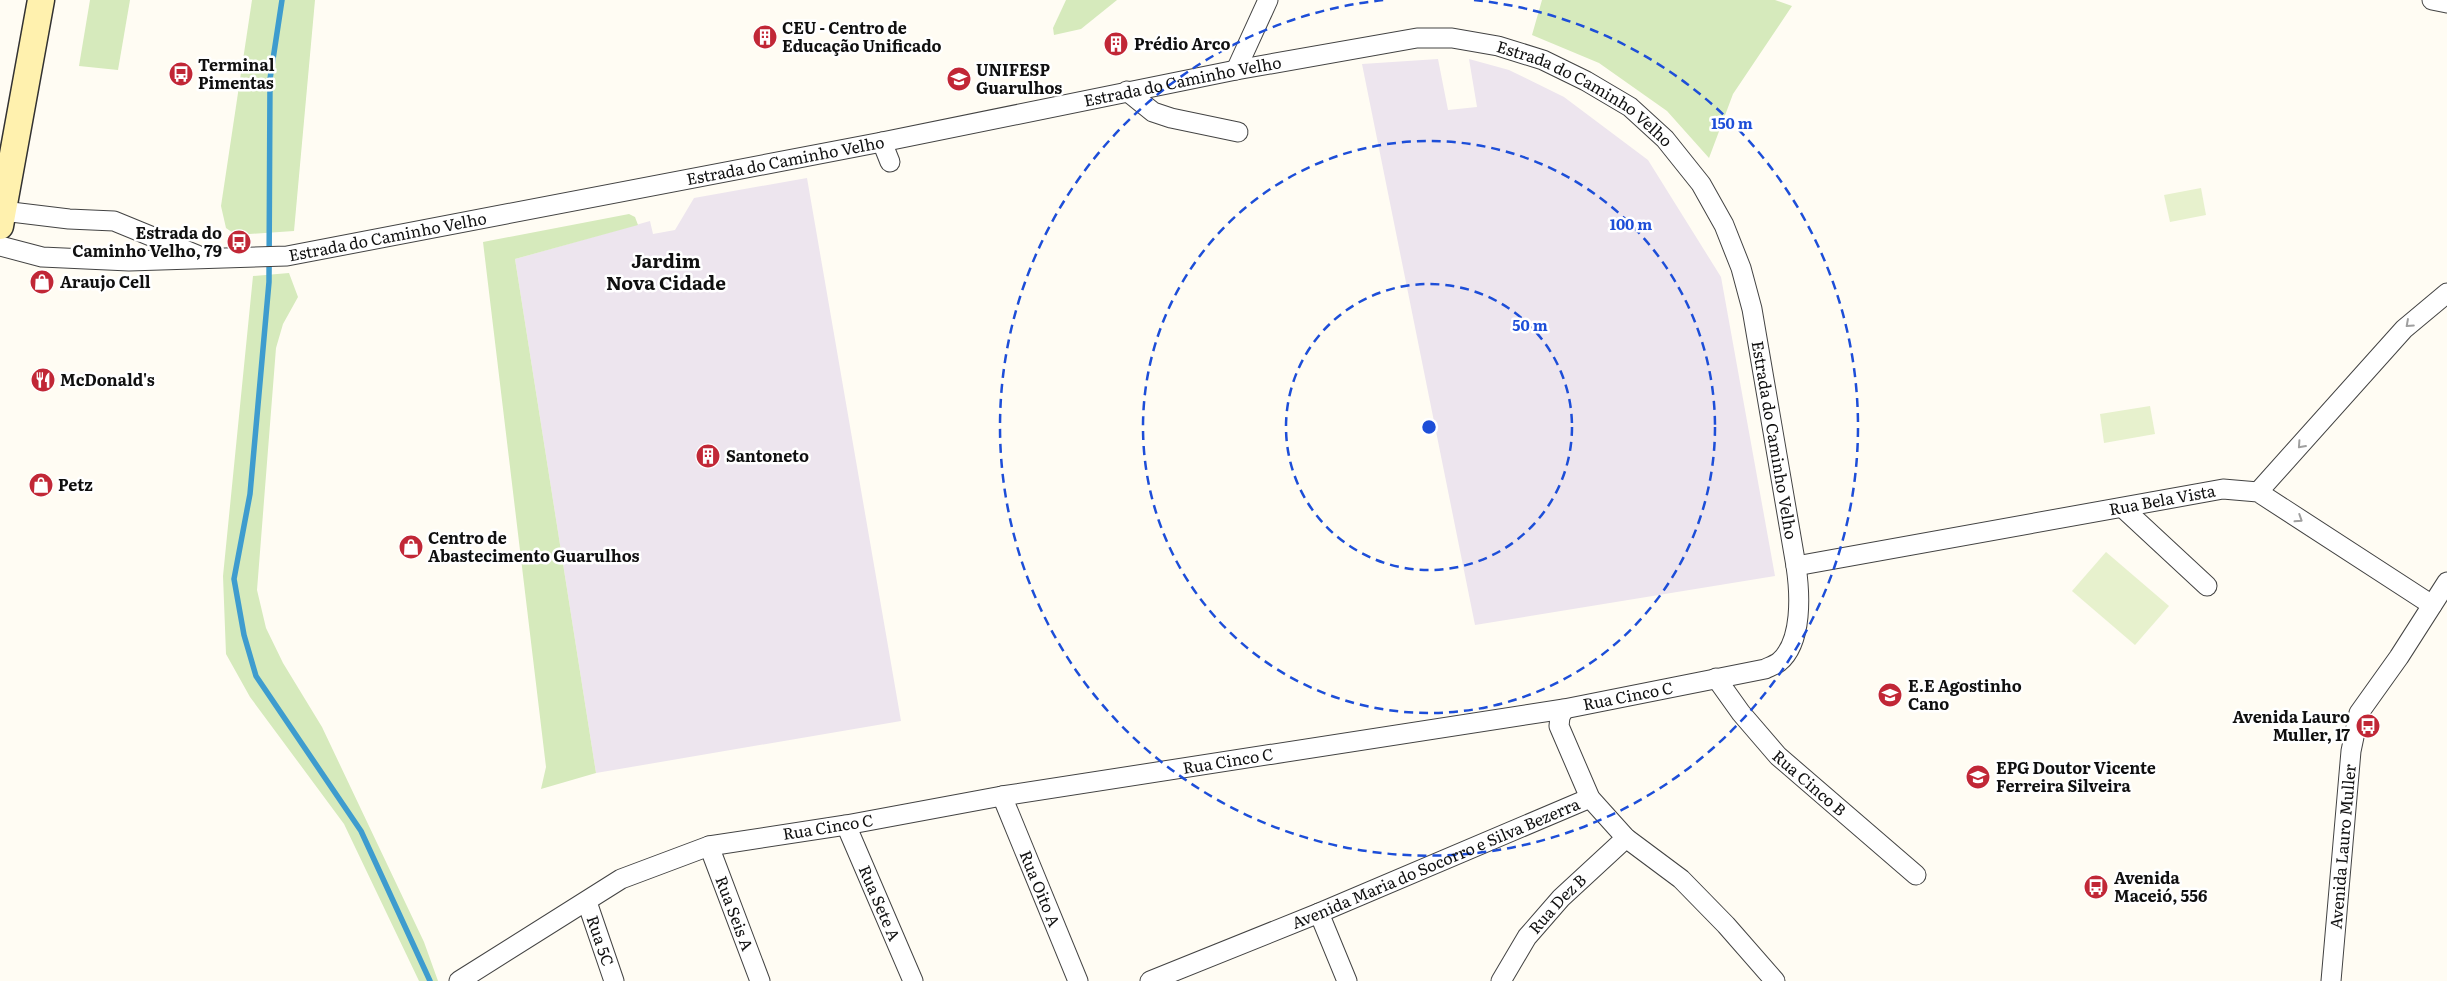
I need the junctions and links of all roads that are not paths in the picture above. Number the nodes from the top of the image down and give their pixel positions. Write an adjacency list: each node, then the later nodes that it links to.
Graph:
1 (40, 0): 10 (main road)
2 (1268, 0): 5 (street)
3 (2432, 0): 4 (street)
4 (2447, 3)
5 (1236, 70): 6 (street, Estrada do Caminho Velho); 16 (street, Estrada do Caminho Velho)
6 (1127, 91): 7 (street); 8 (street, Estrada do Caminho Velho)
7 (1238, 132)
8 (882, 142): 9 (street); 12 (street, Estrada do Caminho Velho)
9 (890, 162)
10 (1, 218): 12 (street, Estrada do Caminho Velho)
11 (0, 246): 12 (street, Estrada do Caminho Velho)
12 (203, 257)
13 (2447, 293): 14 (street, one-way to 14)
14 (2258, 492): 15 (street, Rua Bela Vista); 19 (street, one-way to 19)
15 (2123, 508): 16 (street, Rua Bela Vista); 18 (street)
16 (1796, 566): 20 (street, Rua Cinco C)
17 (2447, 582): 19 (street)
18 (2207, 586)
19 (2432, 605): 39 (street, Avenida Lauro Muller)
20 (1716, 678): 21 (street, Rua Cinco C); 27 (street, Rua Cinco B)
21 (1564, 709): 22 (street, Rua Cinco C); 23 (street)
22 (1002, 796): 24 (street, Rua Cinco C); 34 (street, Rua Oito A)
23 (1590, 798): 25 (street, Avenida Maria do Socorro e Silva Bezerra); 29 (street, Avenida Maria do Socorro e Silva Bezerra)
24 (846, 825): 26 (street, Rua Cinco C); 33 (street, Rua Sete A)
25 (1626, 838): 37 (street, Rua Dez B); 38 (street, Avenida Maria do Socorro e Silva Bezerra)
26 (709, 846): 28 (street, Rua Cinco C); 32 (street, Rua Seis A)
27 (1916, 875)
28 (587, 902): 30 (street, Rua Cinco C); 31 (street, Rua 5C)
29 (1320, 912): 35 (street, Avenida Maria do Socorro e Silva Bezerra); 36 (street)
30 (459, 981)
31 (614, 981)
32 (760, 981)
33 (913, 981)
34 (1078, 981)
35 (1150, 981)
36 (1347, 981)
37 (1502, 981)
38 (1774, 981)
39 (2331, 981)

